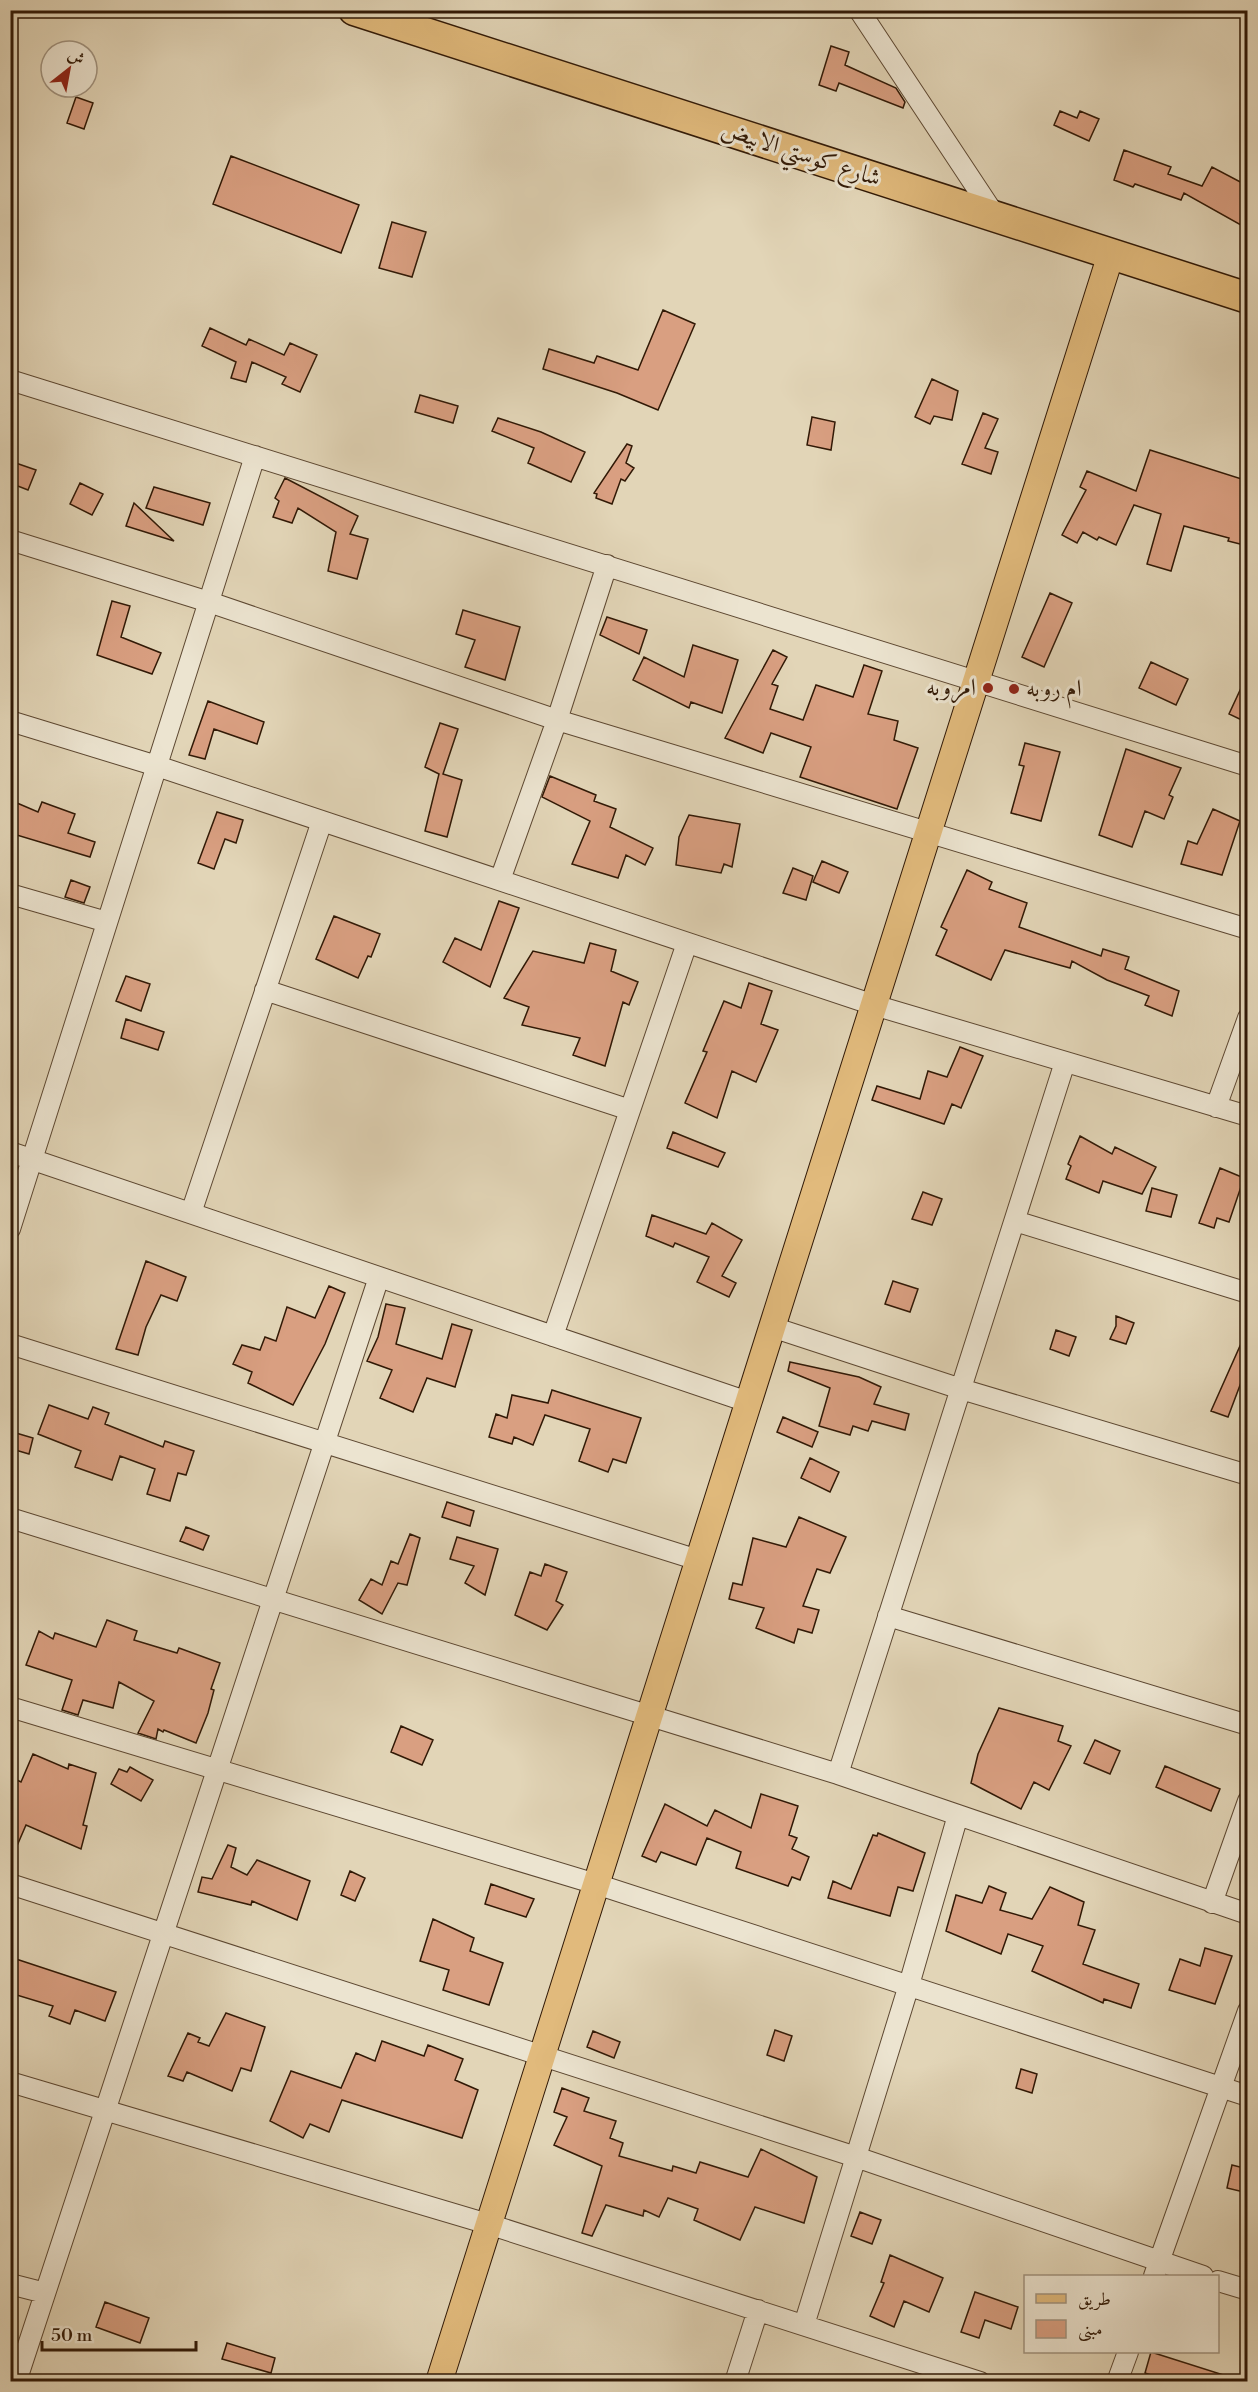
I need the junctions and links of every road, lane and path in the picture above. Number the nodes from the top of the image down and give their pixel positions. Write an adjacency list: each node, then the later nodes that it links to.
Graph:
1 (354, 10): 3 (highway, شارع كوستي الابيض)
2 (859, 10): 3 (street)
3 (996, 217): 4 (highway, شارع كوستي الابيض)
4 (1111, 254): 5 (highway, شارع كوستي الابيض); 11 (main road)
5 (1248, 298)
6 (10, 380): 7 (street)
7 (255, 456): 9 (street); 10 (street)
8 (10, 540): 10 (street)
9 (608, 565): 11 (street); 12 (street)
10 (209, 602): 12 (street); 14 (street)
11 (976, 679): 15 (street); 17 (main road)
12 (557, 720): 17 (street); 18 (street)
13 (10, 721): 14 (street)
14 (157, 766): 16 (street); 20 (street)
15 (1248, 766)
16 (322, 821): 18 (street); 23 (street)
17 (928, 832): 21 (street); 24 (main road)
18 (500, 880): 22 (street)
19 (10, 894): 20 (street)
20 (107, 922): 31 (street)
21 (1248, 929)
22 (687, 943): 24 (street); 28 (street)
23 (265, 990): 28 (street); 32 (street)
24 (874, 1005): 26 (street); 37 (main road)
25 (1248, 1018): 27 (street)
26 (1065, 1062): 27 (street); 33 (street)
27 (1216, 1107): 29 (street)
28 (630, 1110): 38 (street)
29 (1248, 1116)
30 (10, 1152): 31 (street)
31 (33, 1159): 32 (street); 34 (street)
32 (191, 1213): 35 (street)
33 (1015, 1221): 36 (street); 40 (street)
34 (10, 1229)
35 (379, 1277): 38 (street); 42 (street)
36 (1248, 1293)
37 (772, 1328): 40 (street); 41 (main road)
38 (554, 1336): 41 (street)
39 (10, 1344): 42 (street)
40 (961, 1389): 43 (street); 47 (street)
41 (748, 1402): 45 (main road)
42 (325, 1443): 45 (street); 46 (street)
43 (1248, 1475)
44 (10, 1518): 46 (street)
45 (698, 1560): 49 (main road)
46 (273, 1600): 49 (street); 51 (street)
47 (888, 1616): 50 (street); 52 (street)
48 (10, 1707): 51 (street)
49 (649, 1717): 52 (street); 56 (main road)
50 (1248, 1725)
51 (218, 1769): 56 (street); 59 (street)
52 (838, 1774): 54 (street)
53 (1248, 1801): 57 (street)
54 (958, 1815): 57 (street); 60 (street)
55 (10, 1884): 59 (street)
56 (596, 1884): 60 (street); 62 (main road)
57 (1212, 1903): 58 (street)
58 (1248, 1914)
59 (164, 1932): 62 (street); 66 (street)
60 (909, 1985): 64 (street); 67 (street)
61 (1248, 2011): 64 (street)
62 (541, 2057): 67 (street); 68 (main road)
63 (10, 2082): 66 (street)
64 (1220, 2087): 65 (street); 69 (street)
65 (1248, 2096)
66 (105, 2110): 68 (street); 74 (street)
67 (856, 2157): 69 (street); 76 (street)
68 (488, 2224): 75 (street); 79 (main road)
69 (1156, 2270): 70 (street)
70 (1190, 2275)
71 (1219, 2281): 73 (street)
72 (10, 2284): 74 (street)
73 (1248, 2290)
74 (45, 2293): 78 (street)
75 (758, 2310): 76 (street); 80 (street)
76 (804, 2325): 81 (street)
77 (1128, 2353): 82 (street)
78 (16, 2382)
79 (439, 2382)
80 (735, 2382)
81 (980, 2382)
82 (1117, 2382)

